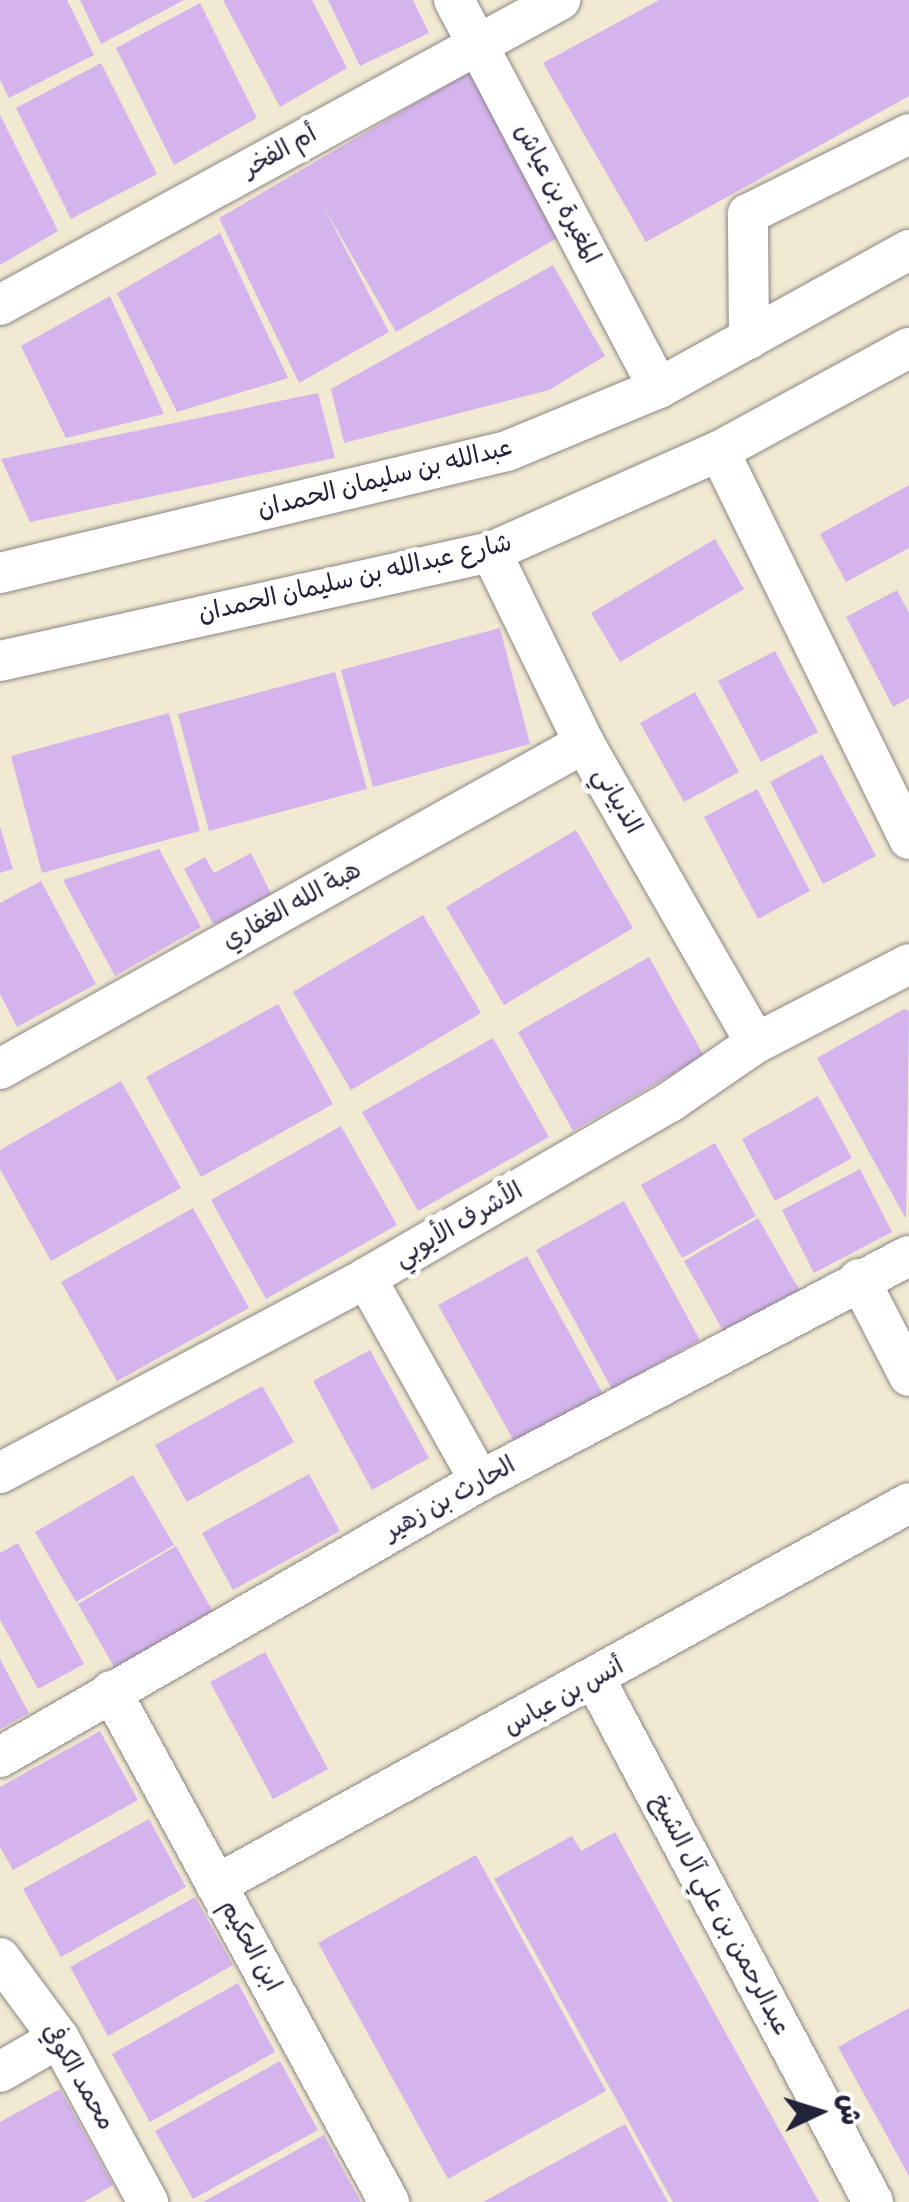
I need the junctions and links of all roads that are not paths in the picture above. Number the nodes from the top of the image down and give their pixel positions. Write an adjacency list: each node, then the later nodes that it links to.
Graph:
1 (454, 0): 3 (street, المغيرة بن عياش)
2 (560, 0): 3 (street, أم الفخر)
3 (478, 44): 6 (street, أم الفخر); 9 (street, المغيرة بن عياش)
4 (909, 134): 7 (street)
5 (909, 250): 7 (street, عبدالله بن سليمان الحمدان)
6 (0, 305)
7 (749, 339): 9 (street, عبدالله بن سليمان الحمدان)
8 (909, 348): 10 (street, شارع عبدالله بن سليمان الحمدان)
9 (659, 388): 12 (street, عبدالله بن سليمان الحمدان)
10 (718, 451): 11 (street, شارع عبدالله بن سليمان الحمدان); 15 (street)
11 (491, 552): 13 (street, شارع عبدالله بن سليمان الحمدان); 14 (street, الذبياني)
12 (2, 568)
13 (0, 661)
14 (584, 743): 17 (street, الذبياني); 18 (street, هبة الله الغفاري)
15 (909, 839)
16 (909, 964): 17 (street, الأشرف الأيوبي)
17 (756, 1043): 20 (street, الأشرف الأيوبي)
18 (0, 1069)
19 (909, 1256): 21 (street, الحارث بن زهير)
20 (366, 1278): 23 (street, الأشرف الأيوبي); 24 (street)
21 (859, 1279): 22 (street); 24 (street, الحارث بن زهير)
22 (909, 1376)
23 (0, 1472)
24 (480, 1481): 27 (street, الحارث بن زهير)
25 (909, 1504): 26 (street, أنس بن عباس)
26 (596, 1681): 29 (street, أنس بن عباس); 35 (street, عبدالرحمن بن علي آل الشيخ)
27 (111, 1690): 28 (street, الحارث بن زهير); 29 (street, ابن الحكيم)
28 (0, 1758)
29 (216, 1885): 34 (street, ابن الحكيم)
30 (0, 1958): 31 (street, محمد الكوفي)
31 (59, 2038): 32 (street); 33 (street, محمد الكوفي)
32 (0, 2072)
33 (148, 2202)
34 (389, 2202)
35 (872, 2202)

